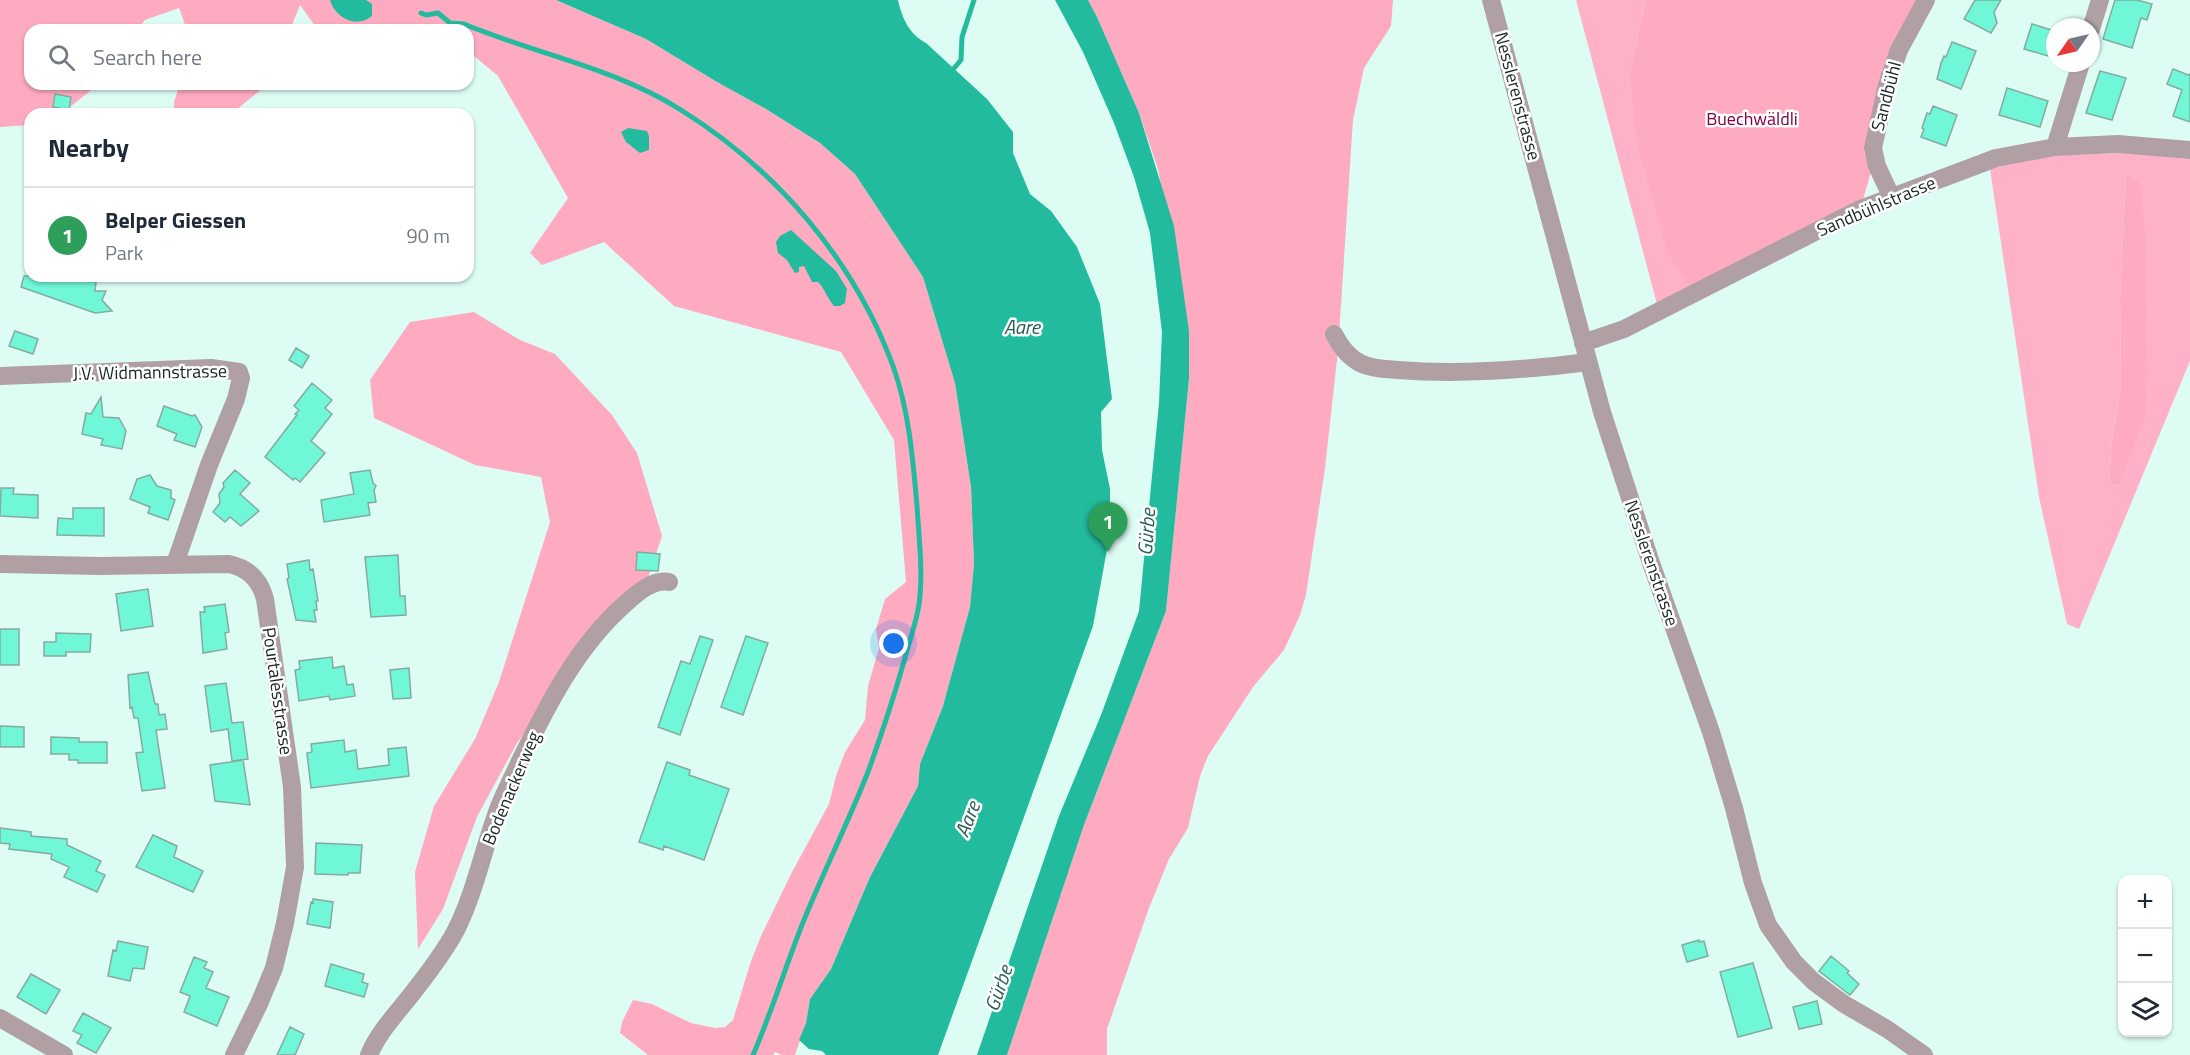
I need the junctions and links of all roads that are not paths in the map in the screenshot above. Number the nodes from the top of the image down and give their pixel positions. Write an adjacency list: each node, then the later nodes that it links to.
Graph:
1 (1491, 0): 10 (street, Nesslerenstrasse)
2 (1926, 0): 8 (street, Sandbühl)
3 (2100, 0): 4 (street)
4 (2094, 18)
5 (2078, 72): 6 (street)
6 (2055, 147): 7 (street, Sandbühlstrasse); 8 (street, Sandbühlstrasse)
7 (2190, 150)
8 (1892, 196): 10 (street, Sandbühlstrasse)
9 (1334, 334): 11 (street)
10 (1583, 343): 11 (street, Nesslerenstrasse)
11 (1588, 362): 20 (street, Nesslerenstrasse)
12 (0, 376): 14 (street, J.V. Widmannstrasse)
13 (0, 564): 14 (street, Pourtalèsstrasse)
14 (175, 564): 18 (street, Pourtalèsstrasse)
15 (669, 582): 19 (street, Bodenackerweg)
16 (0, 1018): 17 (street)
17 (64, 1055)
18 (234, 1055)
19 (369, 1055)
20 (1924, 1055)

